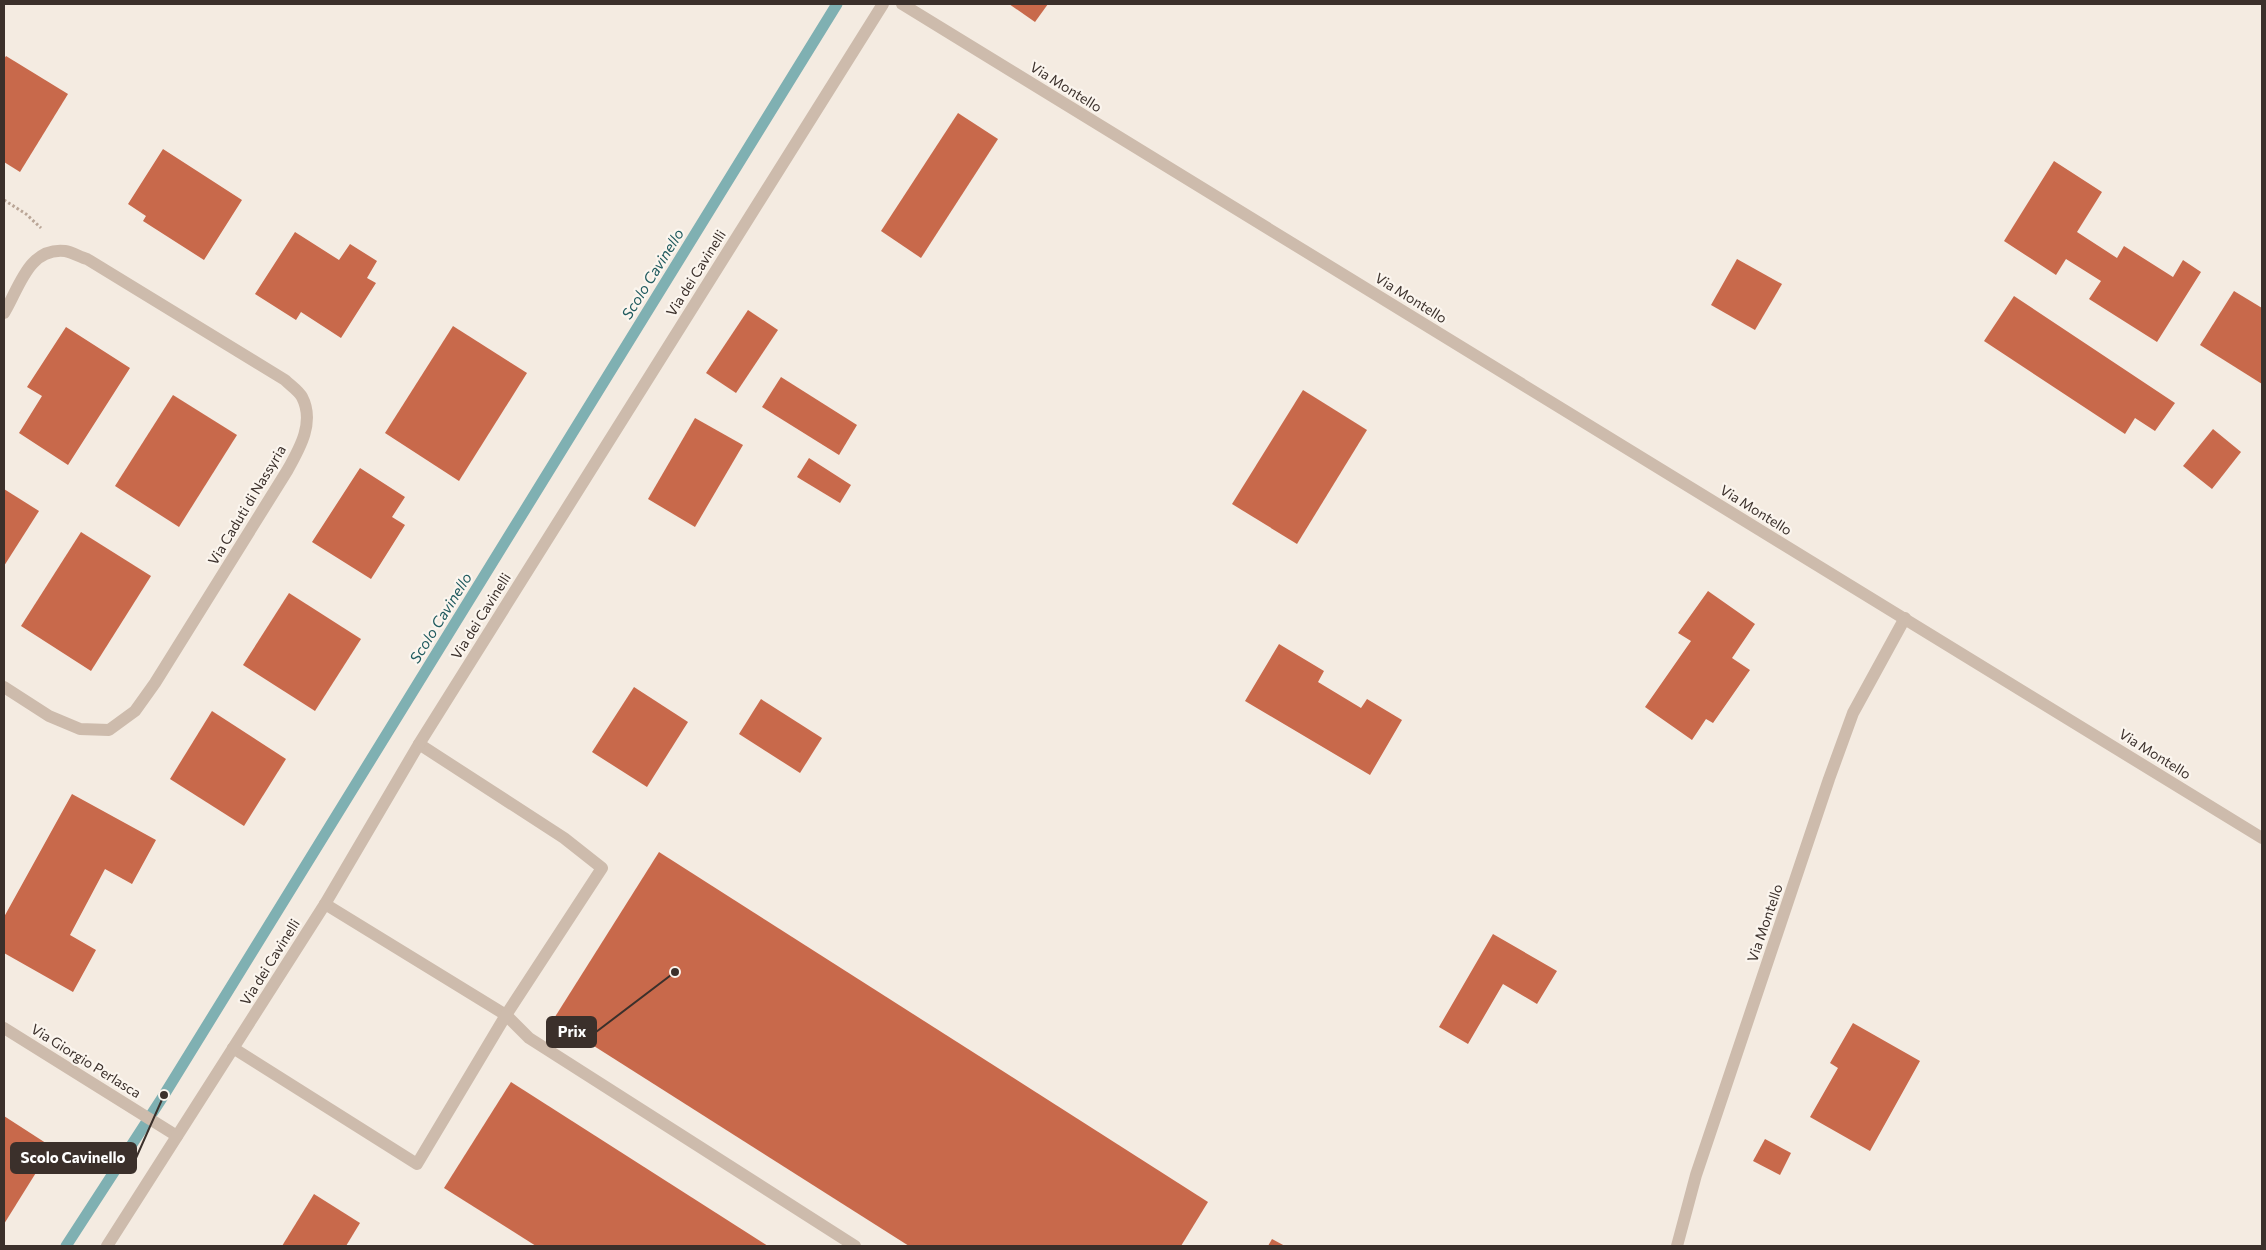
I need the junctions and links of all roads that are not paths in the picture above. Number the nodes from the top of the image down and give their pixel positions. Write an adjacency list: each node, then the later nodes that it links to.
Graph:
1 (883, 4): 6 (street, Via dei Cavinelli)
2 (902, 4): 4 (street, Via Montello)
3 (4, 313): 5 (street, Via Caduti di Nassyria)
4 (1905, 618): 7 (street, Via Montello); 15 (street, Via Montello)
5 (4, 687)
6 (419, 744): 8 (street, Via dei Cavinelli); 9 (street)
7 (2262, 838)
8 (324, 904): 9 (street); 11 (street, Via dei Cavinelli)
9 (506, 1015): 11 (street); 14 (street)
10 (4, 1028): 12 (street, Via Giorgio Perlasca)
11 (233, 1048): 12 (street, Via dei Cavinelli)
12 (177, 1136): 13 (street, Via dei Cavinelli)
13 (107, 1246)
14 (855, 1246)
15 (1677, 1246)

